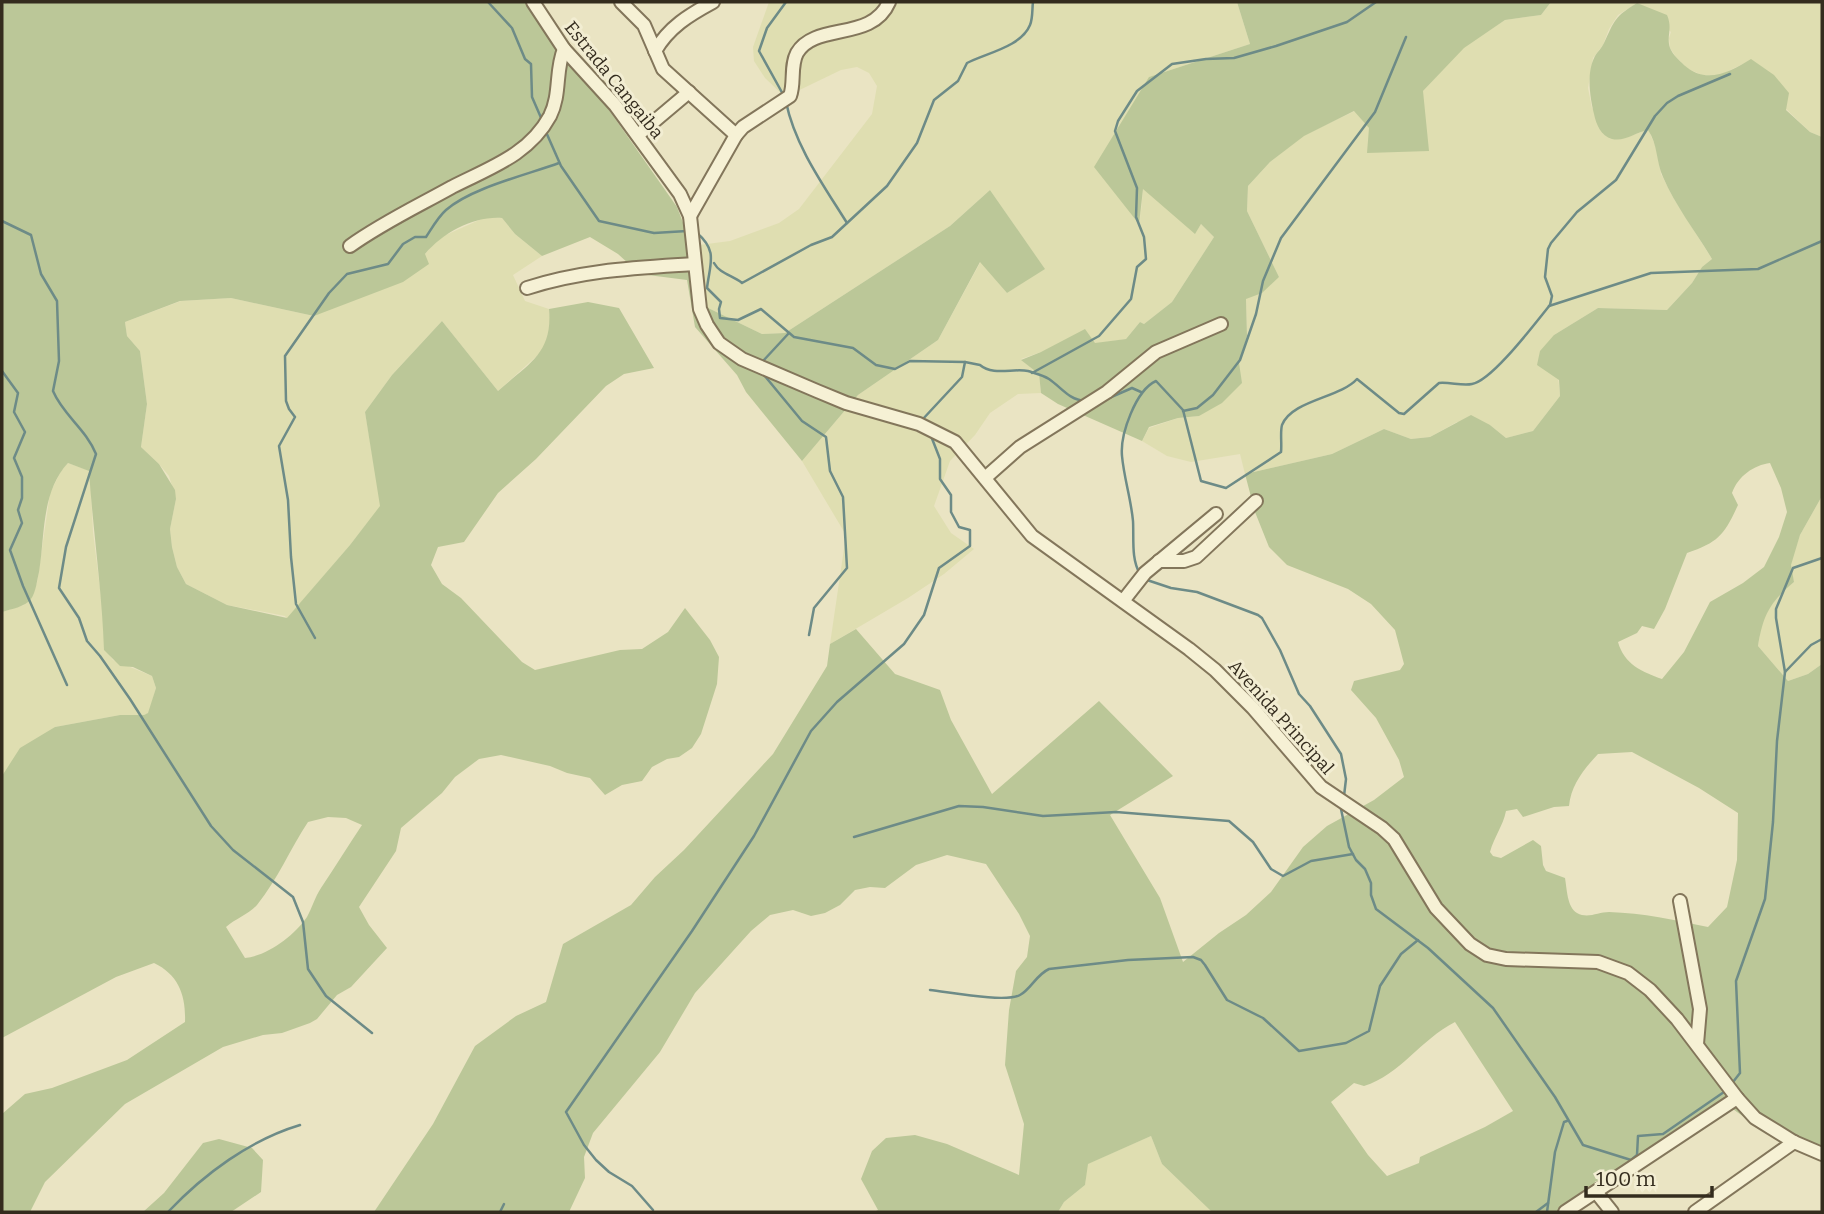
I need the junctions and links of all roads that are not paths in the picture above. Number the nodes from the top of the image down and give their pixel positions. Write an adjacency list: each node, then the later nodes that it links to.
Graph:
1 (533, 2): 5 (street, Estrada Cangaiba)
2 (621, 2): 6 (street)
3 (713, 2): 6 (street)
4 (889, 2): 9 (street)
5 (564, 49): 8 (street, Estrada Cangaiba); 11 (street)
6 (655, 51): 7 (street)
7 (690, 92): 8 (street); 9 (street)
8 (638, 135): 10 (street, Estrada Cangaiba)
9 (736, 135): 10 (street)
10 (690, 216): 12 (street, Avenida Principal)
11 (350, 246)
12 (694, 264): 13 (street); 15 (street, Avenida Principal)
13 (527, 288)
14 (1221, 324): 15 (street)
15 (985, 478): 19 (street, Avenida Principal)
16 (1256, 501): 18 (street)
17 (1216, 514): 18 (street)
18 (1159, 561): 19 (street)
19 (1122, 601): 21 (street, Avenida Principal)
20 (1680, 901): 21 (street)
21 (1698, 1044): 22 (street, Avenida Principal)
22 (1737, 1098): 23 (street, Avenida Principal); 25 (street)
23 (1794, 1142): 24 (street, Avenida Principal); 28 (street)
24 (1822, 1154)
25 (1596, 1192): 26 (street); 27 (street)
26 (1565, 1212)
27 (1612, 1212)
28 (1695, 1212)

